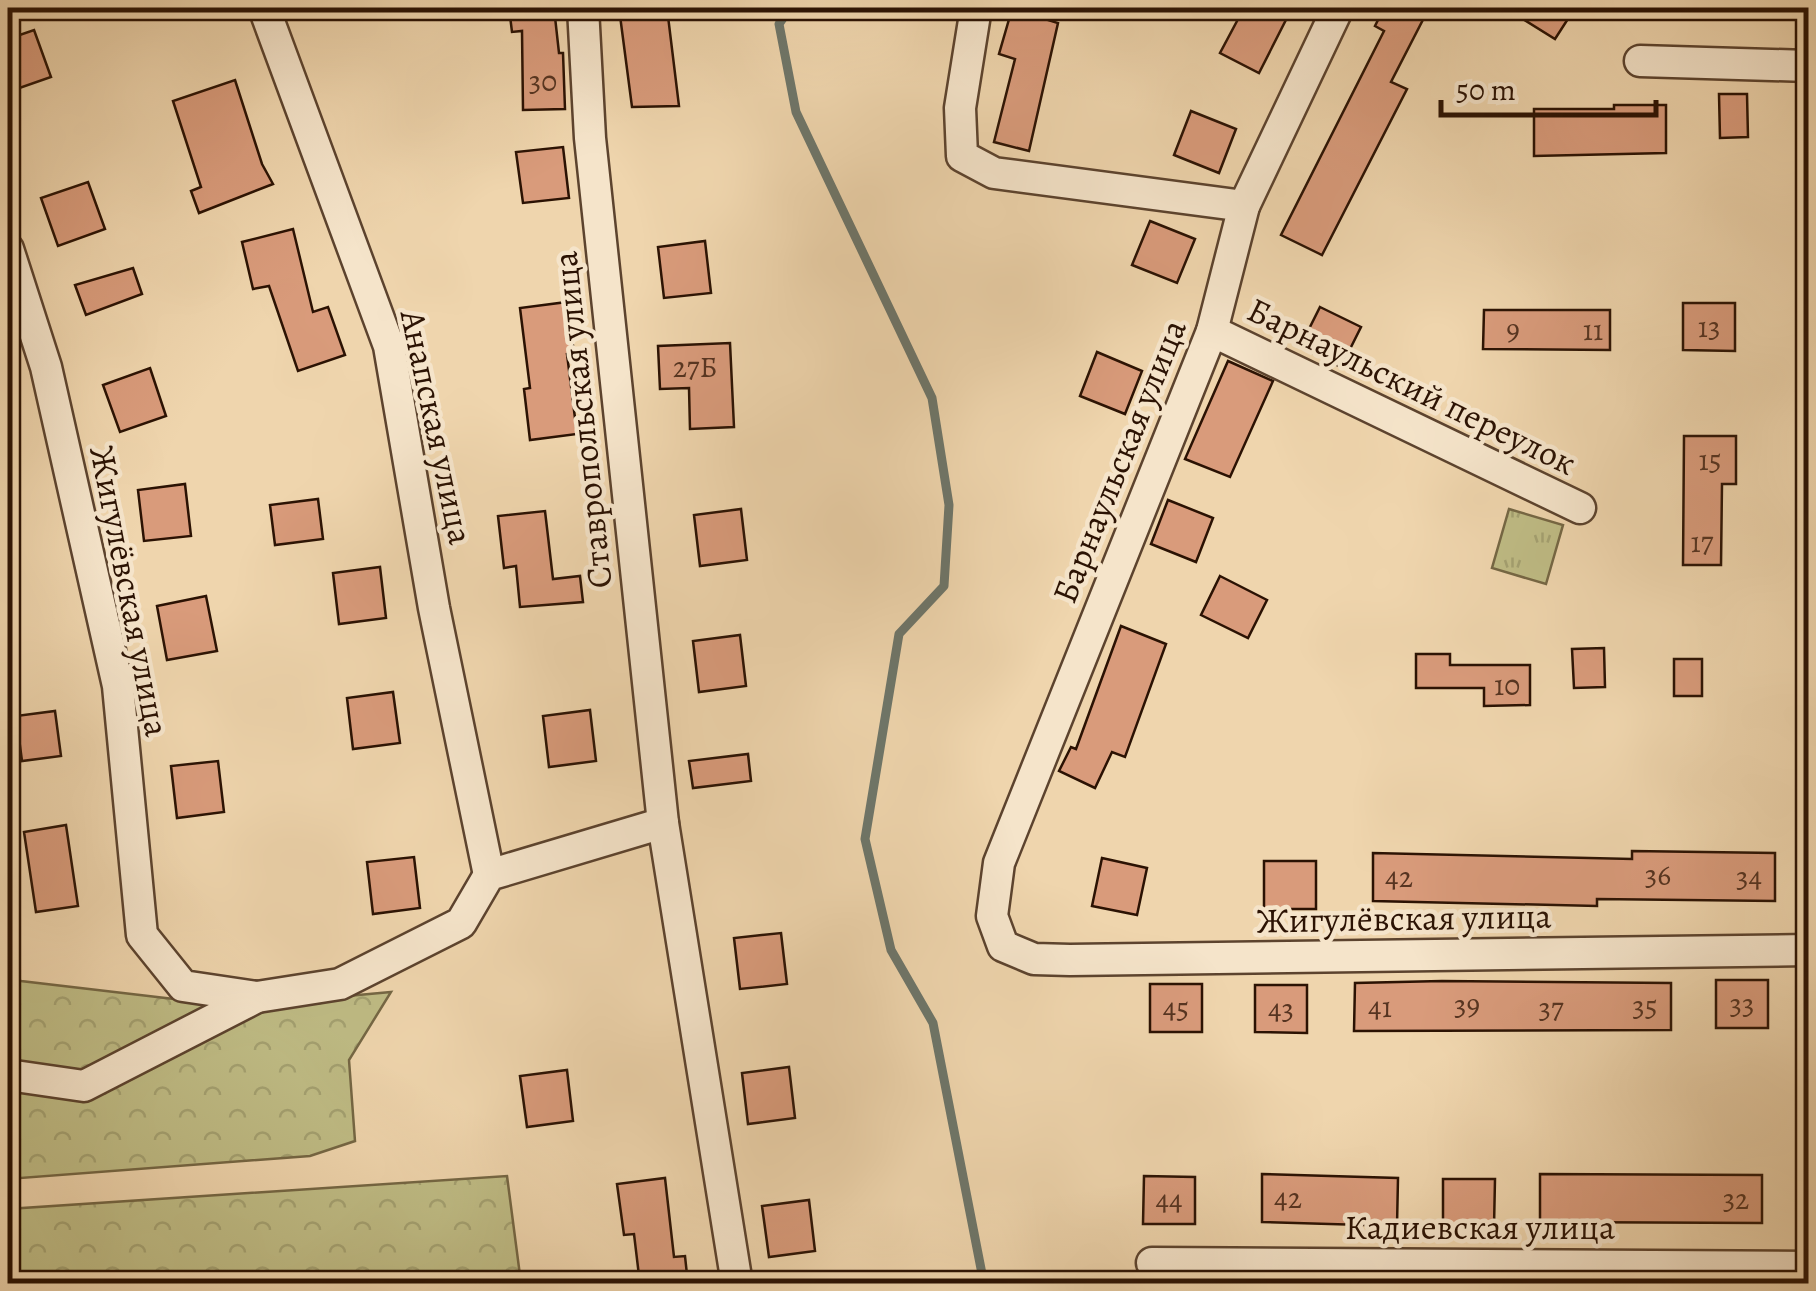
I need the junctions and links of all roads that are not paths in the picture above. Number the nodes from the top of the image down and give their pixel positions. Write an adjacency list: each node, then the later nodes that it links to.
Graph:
1 (264, 8): 12 (street, Анапская улица)
2 (583, 8): 11 (street, Ставропольская улица)
3 (976, 8): 7 (street)
4 (1338, 8): 7 (street, Барнаульская улица)
5 (1640, 61): 6 (street)
6 (1808, 66)
7 (1244, 206): 9 (street, Барнаульская улица)
8 (8, 249): 15 (street, Жигулёвская улица)
9 (1212, 331): 10 (street, Барнаульский переулок); 13 (street, Барнаульская улица)
10 (1580, 508)
11 (664, 823): 12 (street); 19 (street)
12 (489, 876): 15 (street)
13 (1003, 946): 14 (street, Жигулёвская улица)
14 (1808, 950)
15 (257, 997): 16 (street)
16 (8, 1075)
17 (1152, 1263): 18 (street, Кадиевская улица)
18 (1808, 1267)
19 (737, 1284)

